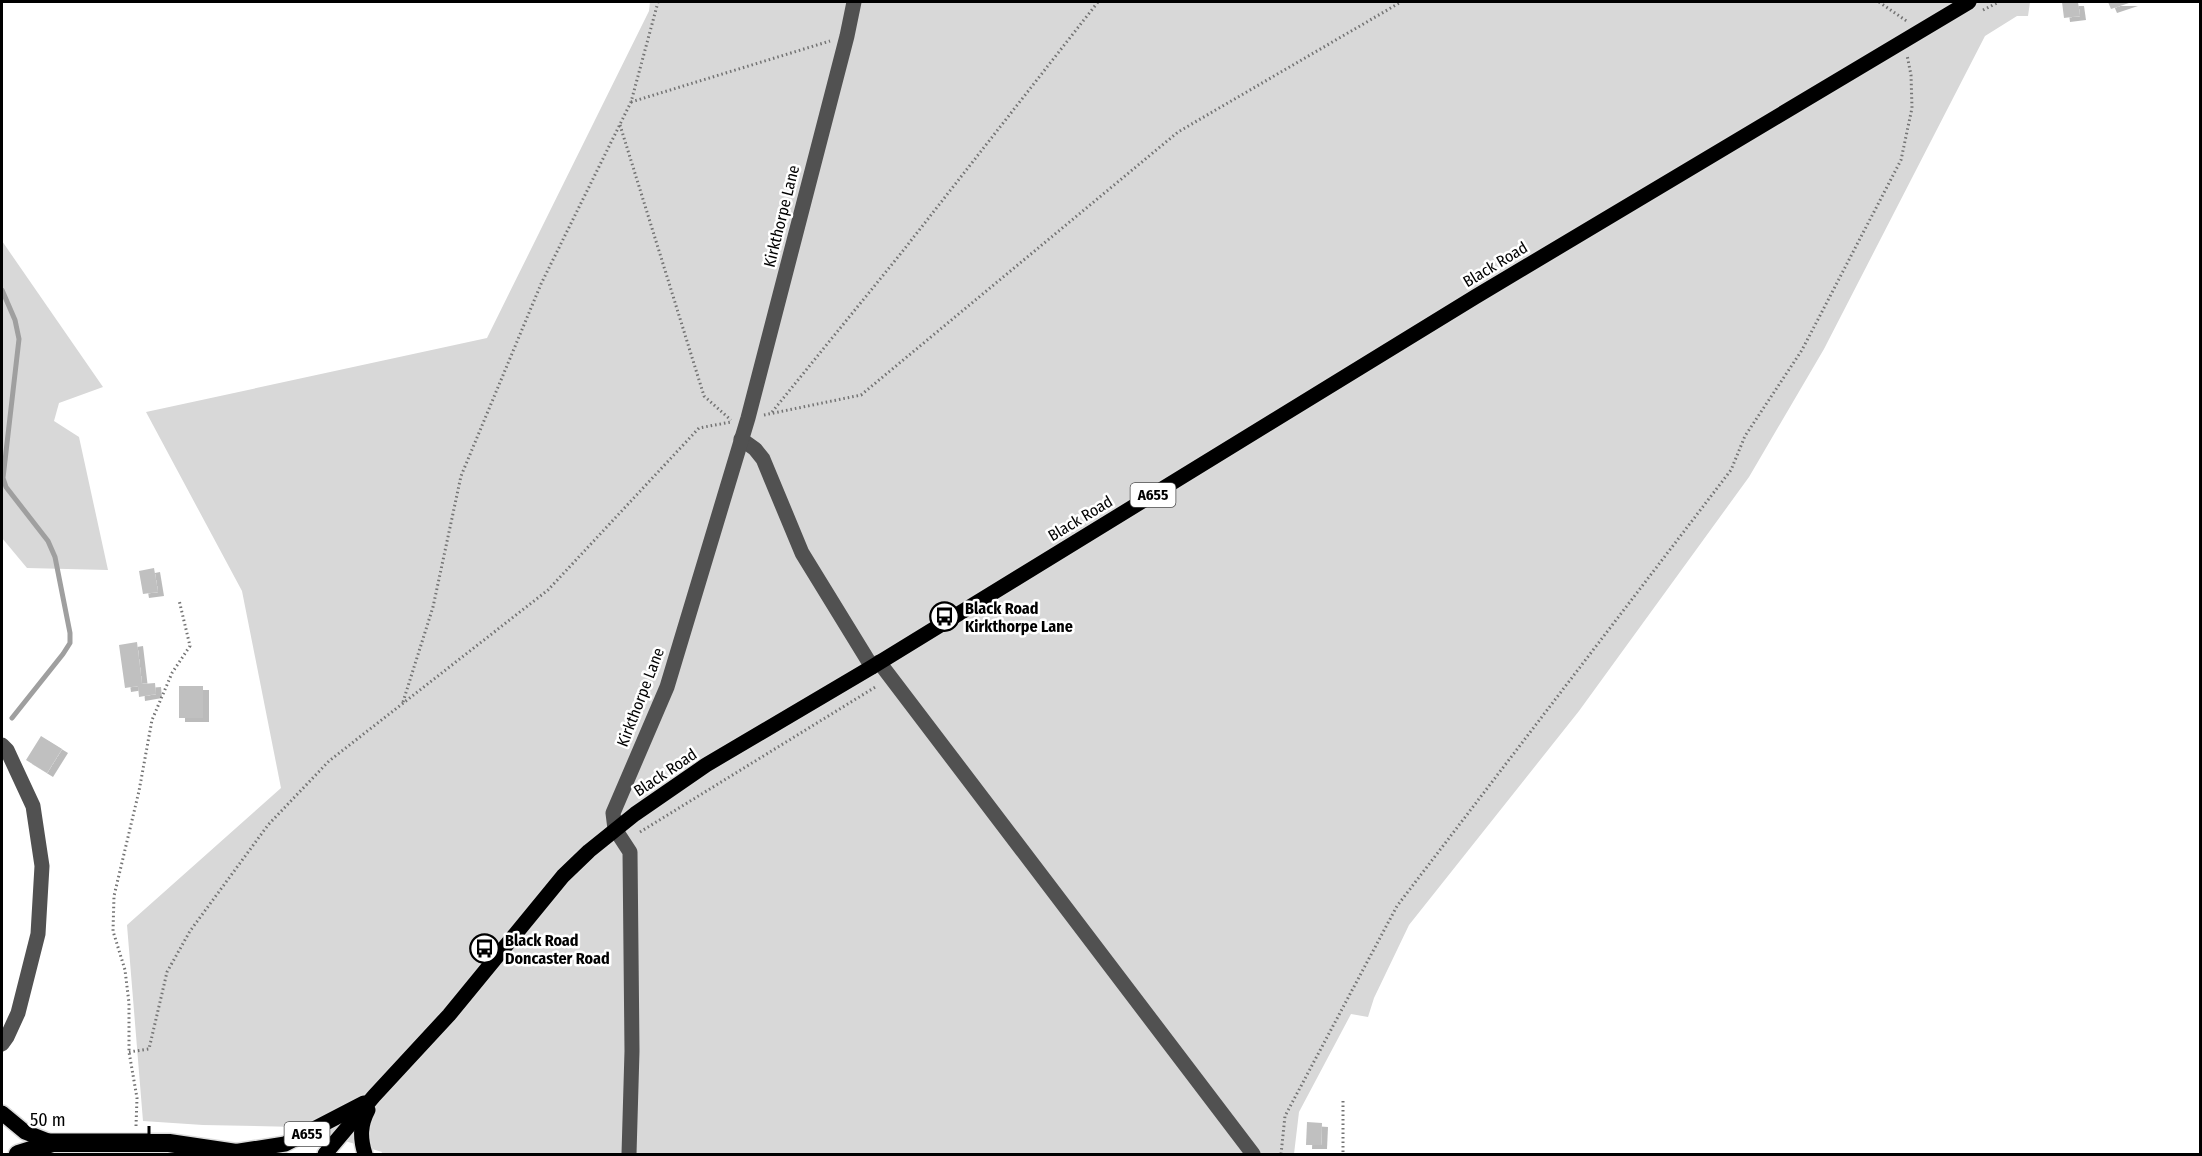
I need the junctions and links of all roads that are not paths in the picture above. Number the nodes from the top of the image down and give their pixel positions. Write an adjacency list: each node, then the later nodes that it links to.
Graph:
1 (854, 2): 3 (street, Kirkthorpe Lane)
2 (1975, 6): 4 (main road, Black Road / A655)
3 (741, 439): 4 (street); 6 (street, Kirkthorpe Lane)
4 (875, 664): 6 (main road, Black Road / A655); 18 (street)
5 (2, 745): 7 (street)
6 (620, 835): 8 (main road, Black Road / A655); 17 (street, Kirkthorpe Lane)
7 (2, 1044)
8 (374, 1096): 12 (main road, Black Road / A655); 15 (main road, Black Road / A655); 16 (main road, Black Road / A655)
9 (2, 1113): 10 (main road)
10 (52, 1143): 11 (highway); 13 (highway)
11 (137, 1144): 12 (highway); 14 (highway)
12 (238, 1153)
13 (18, 1155)
14 (155, 1155)
15 (325, 1155)
16 (365, 1155)
17 (630, 1155)
18 (1253, 1155)

